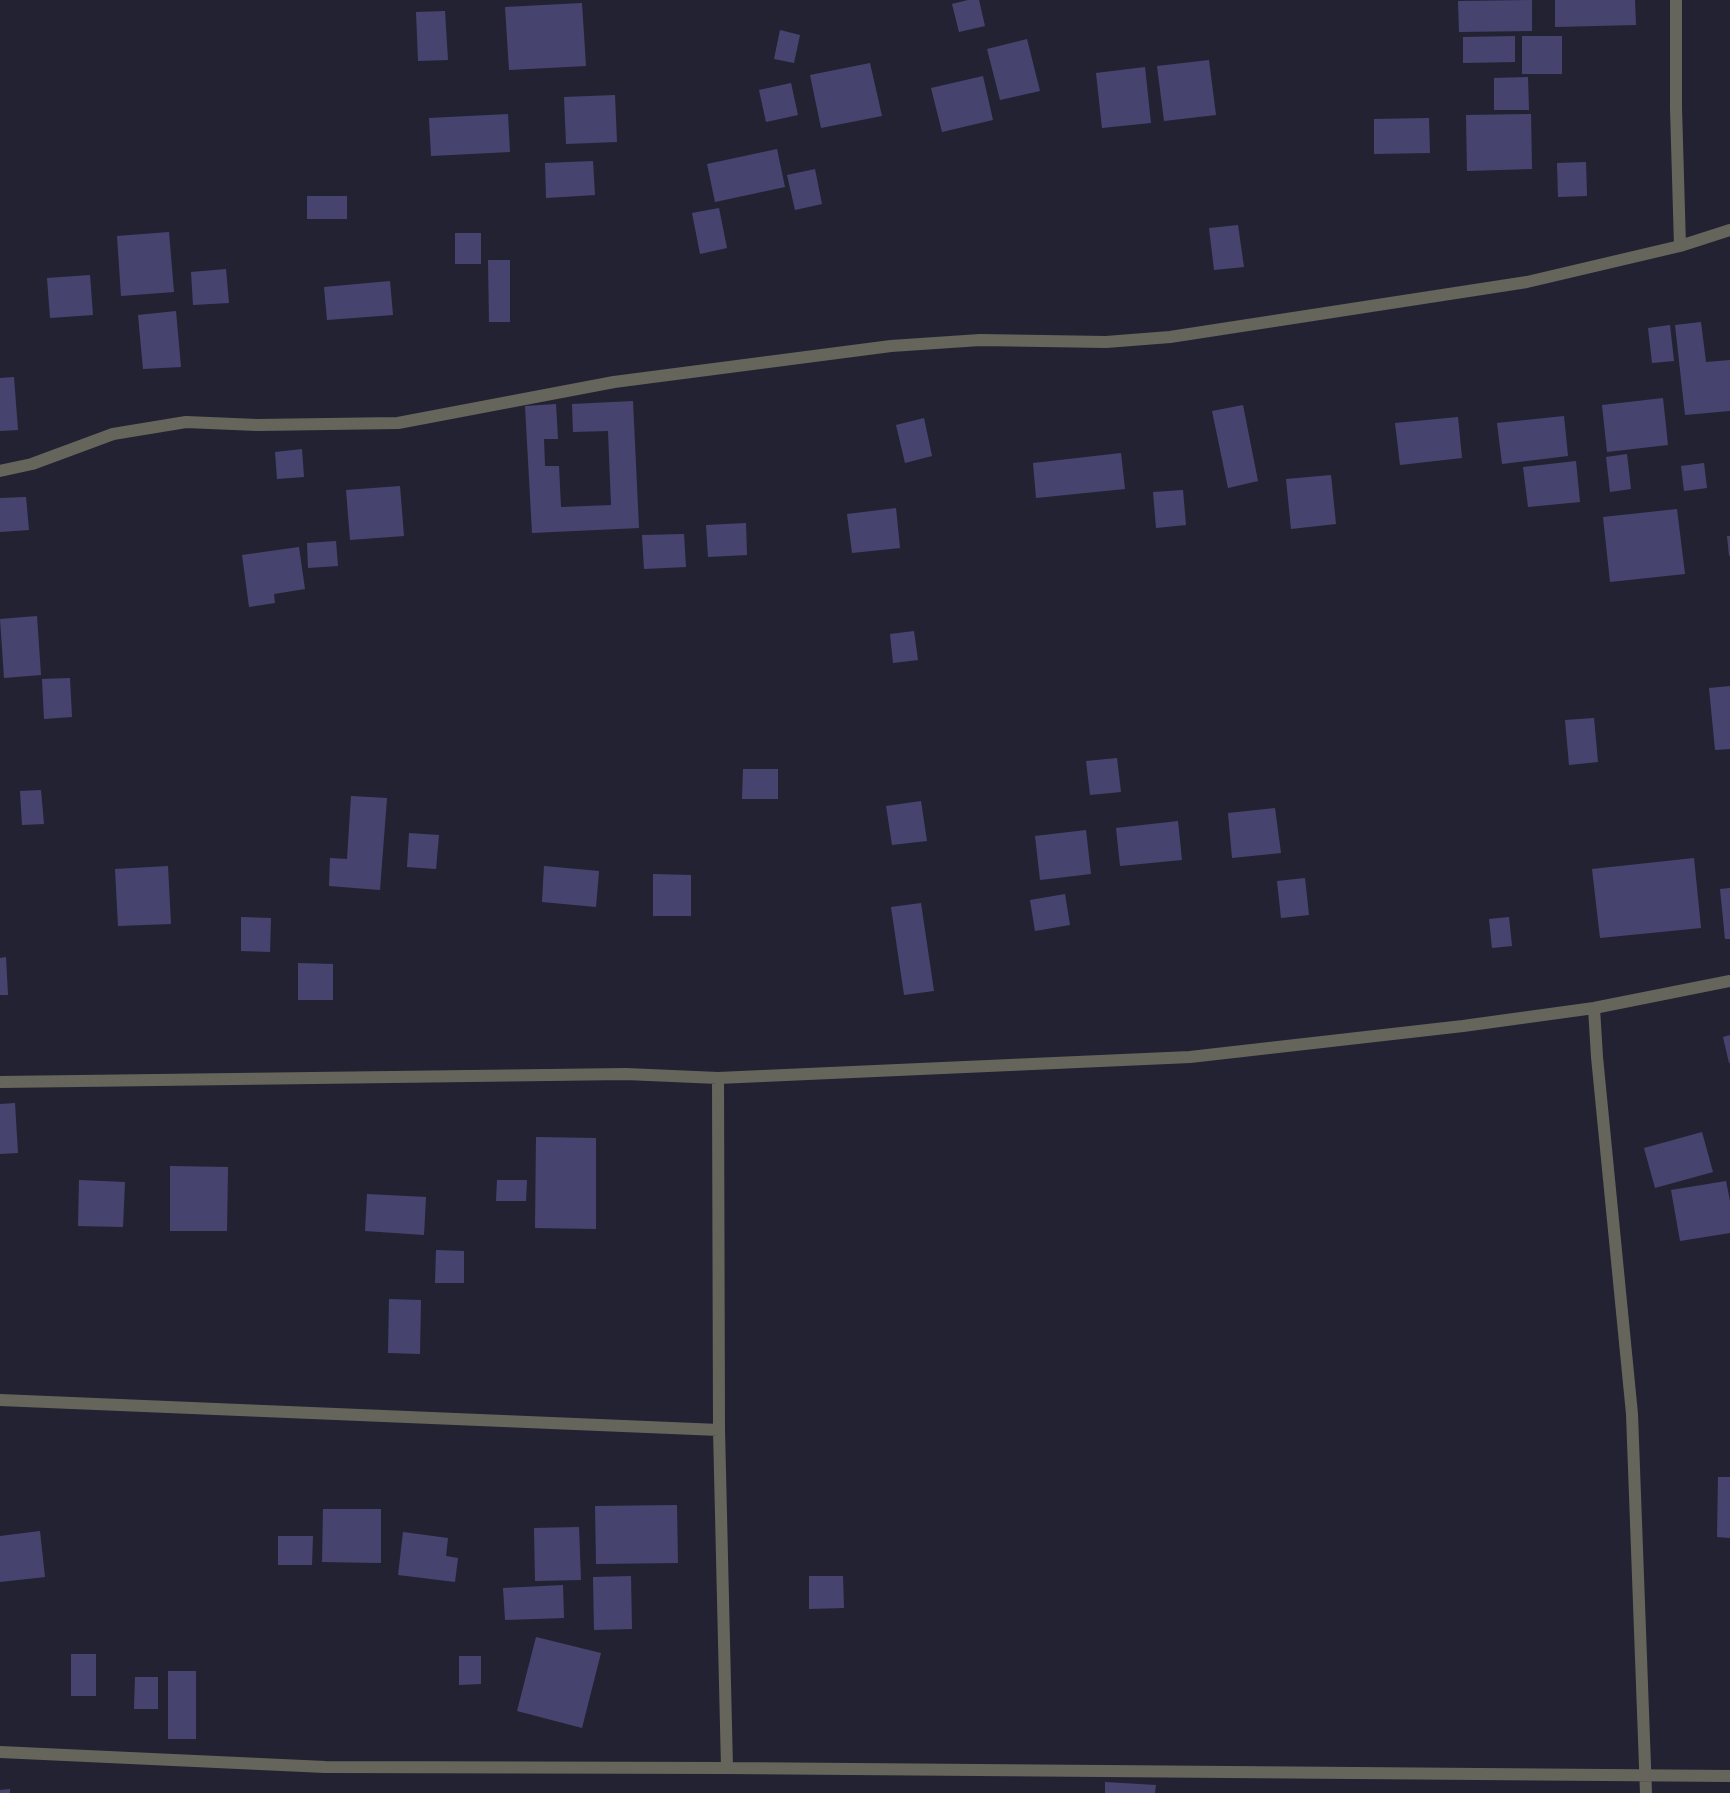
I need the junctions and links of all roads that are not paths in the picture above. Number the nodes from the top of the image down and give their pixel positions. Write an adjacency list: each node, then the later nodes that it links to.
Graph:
1 (1676, 0): 3 (street)
2 (1730, 230): 3 (street)
3 (1680, 246): 4 (street)
4 (0, 471)
5 (1730, 981): 6 (street)
6 (1594, 1008): 7 (street); 13 (street)
7 (718, 1078): 8 (street); 10 (street)
8 (0, 1082)
9 (0, 1400): 10 (street)
10 (719, 1430): 12 (street)
11 (0, 1752): 12 (street)
12 (726, 1768): 13 (street)
13 (1647, 1775): 14 (street); 15 (street)
14 (1730, 1776)
15 (1646, 1793)

